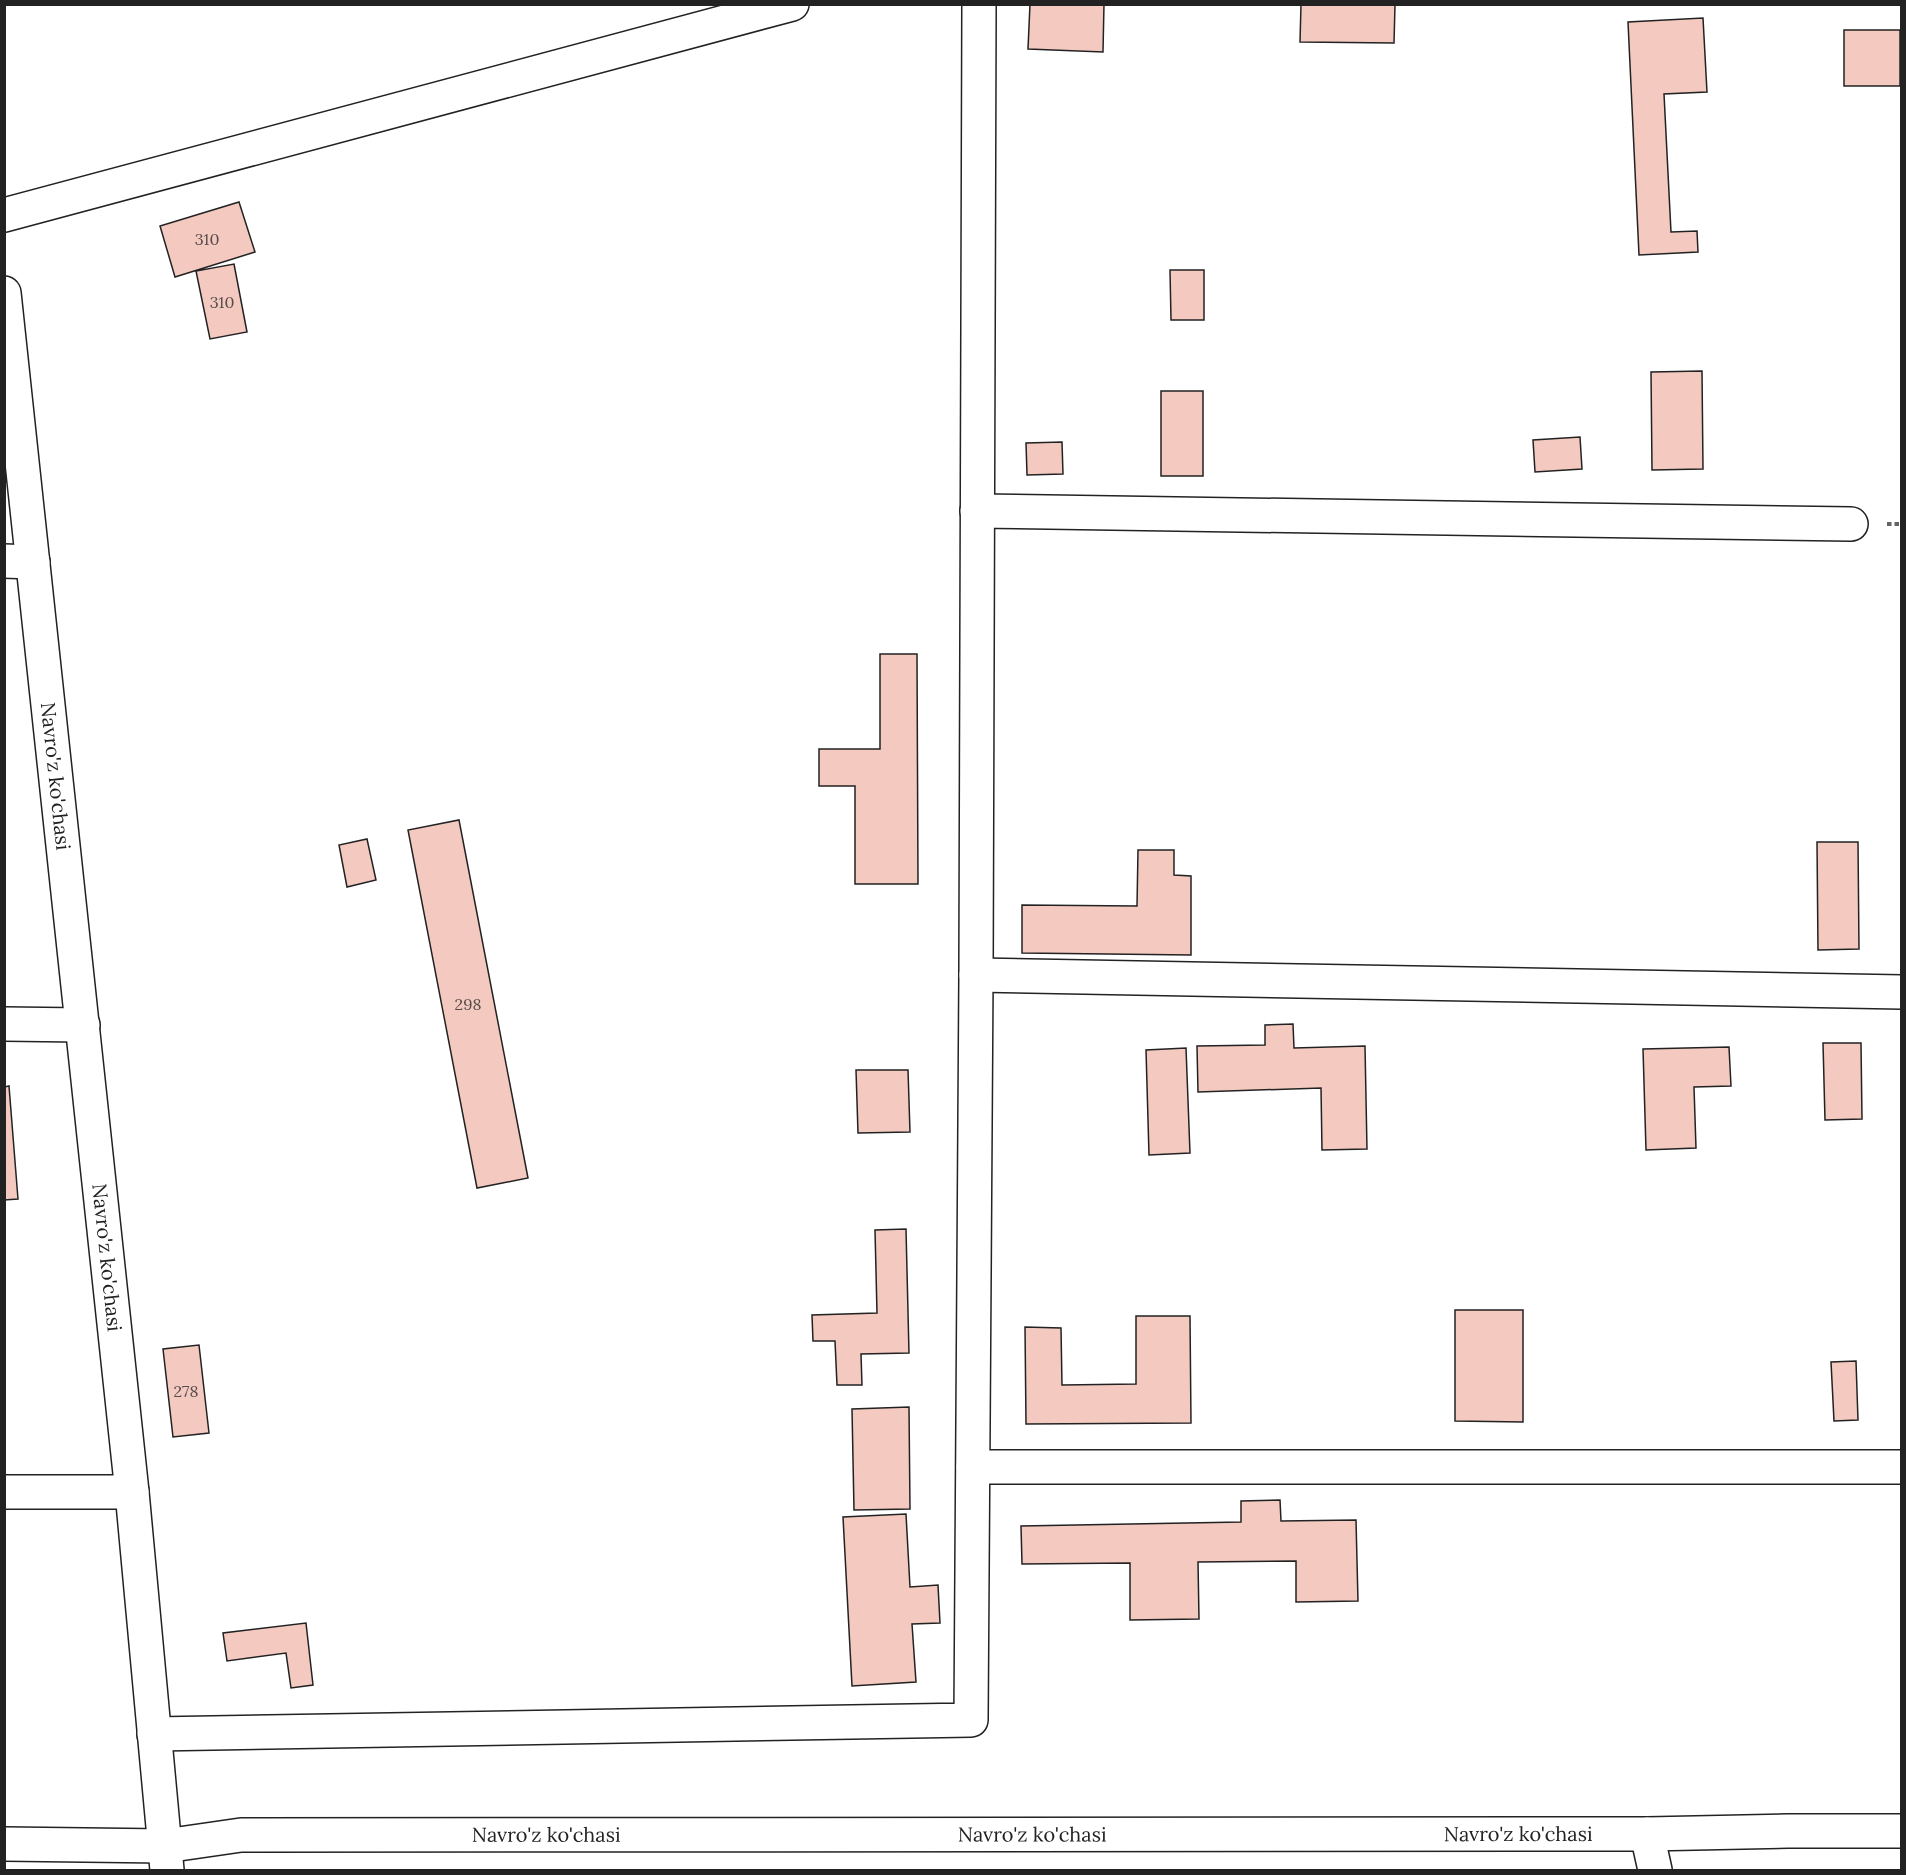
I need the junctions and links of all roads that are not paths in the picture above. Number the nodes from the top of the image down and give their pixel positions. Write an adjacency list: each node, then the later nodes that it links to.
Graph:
1 (792, 4): 3 (street)
2 (979, 4): 5 (street)
3 (4, 215)
4 (4, 293): 7 (street, Navro'z ko'chasi)
5 (977, 512): 6 (street); 8 (street)
6 (1851, 524)
7 (19, 562): 11 (street, Navro'z ko'chasi)
8 (976, 975): 9 (street); 12 (street)
9 (1902, 992)
10 (4, 1024): 11 (street)
11 (83, 1025): 15 (street, Navro'z ko'chasi)
12 (973, 1467): 13 (street); 16 (street)
13 (1902, 1467)
14 (4, 1492): 15 (street)
15 (132, 1492): 16 (street, Navro'z ko'chasi)
16 (154, 1734): 20 (street, Navro'z ko'chasi)
17 (1902, 1831): 18 (street, Navro'z ko'chasi)
18 (1647, 1834): 20 (street, Navro'z ko'chasi); 21 (street)
19 (4, 1844): 20 (street, Navro'z ko'chasi)
20 (166, 1858)
21 (1655, 1870)

